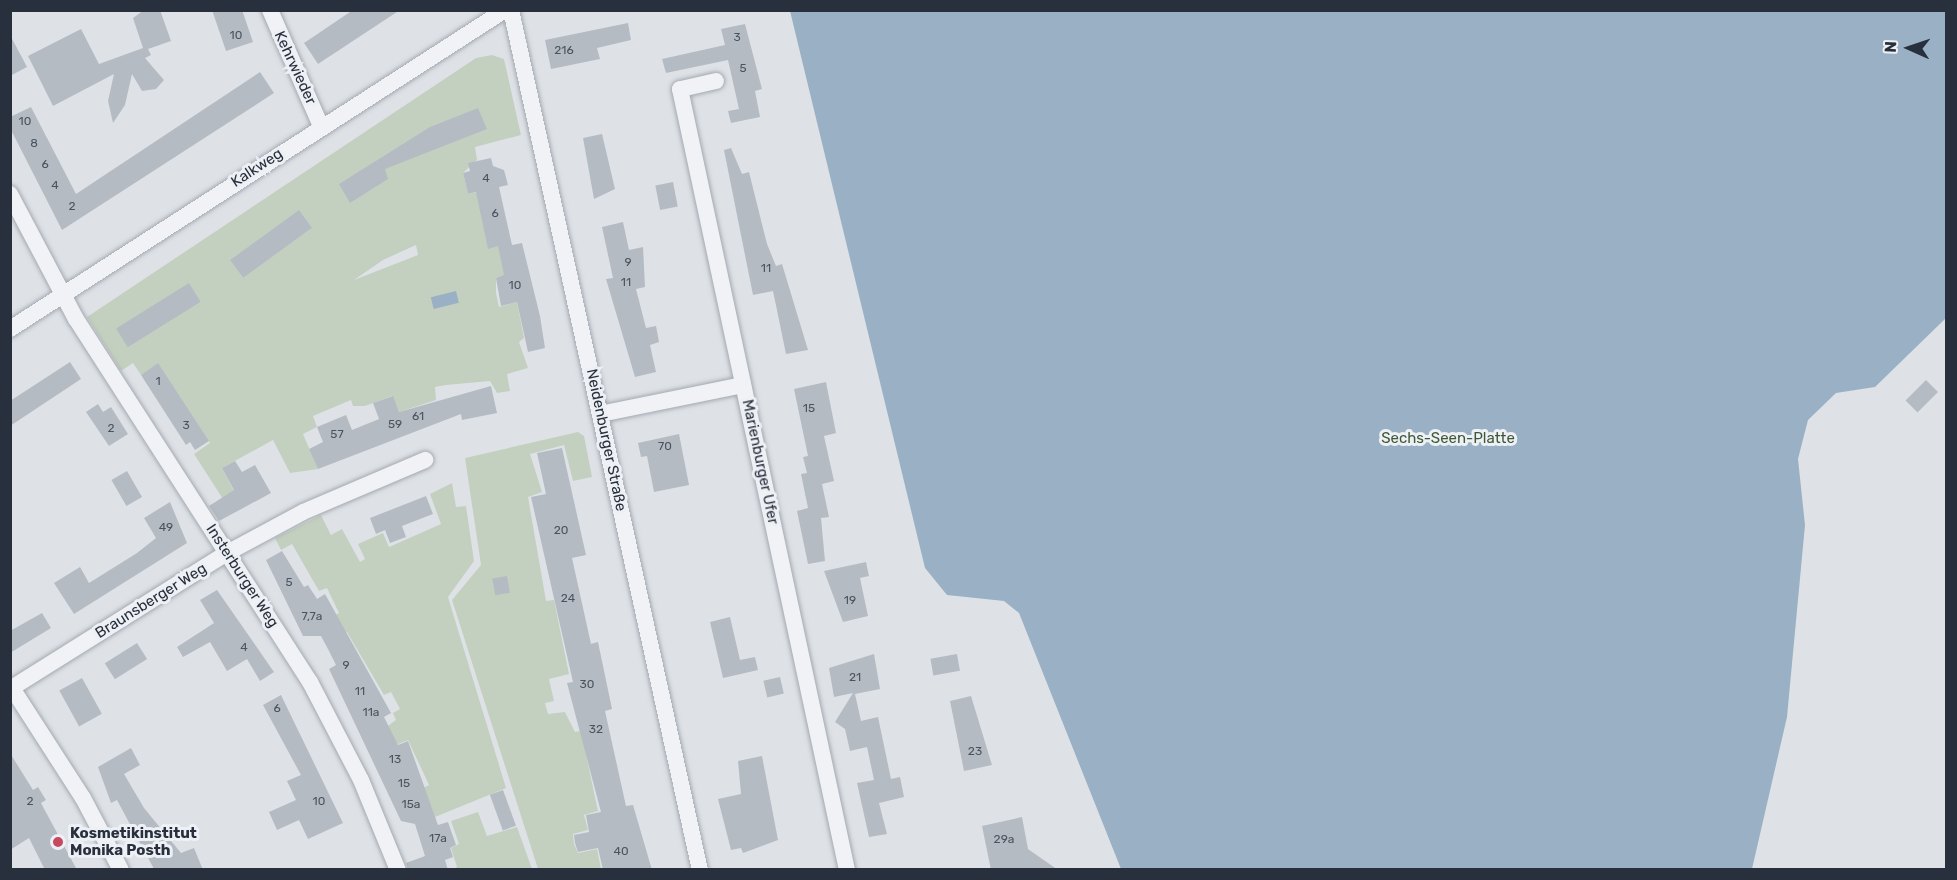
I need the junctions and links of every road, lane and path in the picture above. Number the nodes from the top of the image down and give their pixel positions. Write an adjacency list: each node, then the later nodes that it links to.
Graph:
1 (270, 10): 5 (street, Kehrwieder)
2 (505, 10): 5 (street, Kalkweg)
3 (511, 10): 10 (street, Neidenburger Straße)
4 (716, 81): 9 (street, Marienburger Ufer)
5 (321, 126): 7 (street, Kalkweg)
6 (10, 194): 7 (street, Insterburger Weg)
7 (63, 294): 8 (street, Kalkweg); 12 (street, Insterburger Weg)
8 (10, 329)
9 (743, 385): 10 (street); 17 (street, Marienburger Ufer)
10 (600, 414): 16 (street, Neidenburger Straße)
11 (425, 460): 12 (street, Braunsberger Weg)
12 (227, 553): 13 (street, Braunsberger Weg); 15 (street, Insterburger Weg)
13 (11, 688): 14 (street)
14 (121, 870)
15 (398, 870)
16 (700, 870)
17 (847, 870)

